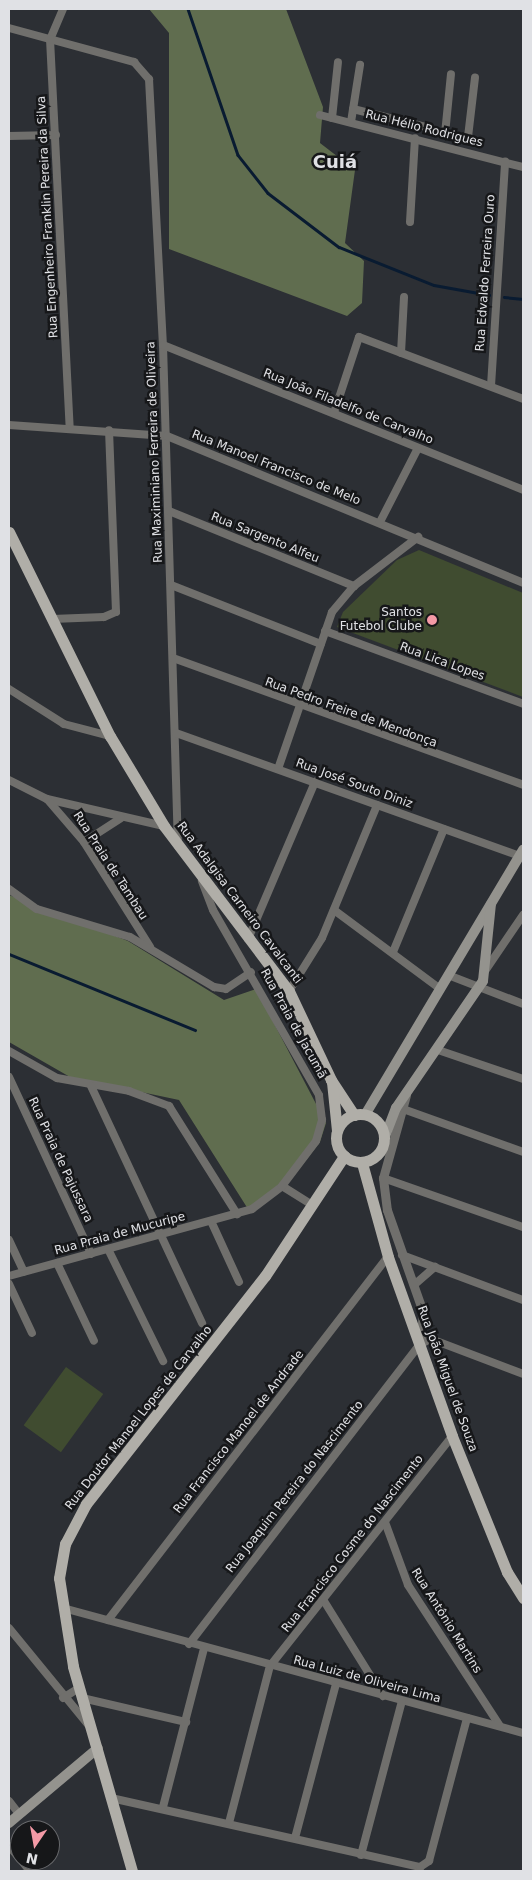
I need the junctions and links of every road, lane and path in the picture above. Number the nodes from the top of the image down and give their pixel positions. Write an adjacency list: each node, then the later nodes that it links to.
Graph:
1 (63, 9): 3 (street, Rua Engenheiro Franklin Pereira da Silva)
2 (9, 28): 3 (street)
3 (50, 39): 14 (street, Rua Engenheiro Franklin Pereira da Silva); 22 (street, Rua Maximiniano Ferreira de Oliveira)
4 (338, 62): 10 (street)
5 (360, 65): 8 (street)
6 (452, 74): 13 (street)
7 (475, 77): 17 (street)
8 (353, 109): 11 (street); 12 (street)
9 (320, 115): 10 (street, Rua Hélio Rodrigues)
10 (332, 118): 11 (street, Rua Hélio Rodrigues)
11 (351, 122): 16 (street, Rua Hélio Rodrigues)
12 (430, 128)
13 (445, 134)
14 (56, 135): 15 (street); 28 (street, Rua Engenheiro Franklin Pereira da Silva)
15 (9, 136)
16 (415, 138): 18 (street, Rua Hélio Rodrigues); 20 (street)
17 (468, 138)
18 (505, 161): 19 (street, Rua Hélio Rodrigues); 24 (street, Rua Edvaldo Ferreira Ouro)
19 (523, 166)
20 (410, 222)
21 (404, 297): 23 (street)
22 (164, 345): 26 (street, Rua João Filadelfo de Carvalho); 30 (street, Rua Maximiniano Ferreira de Oliveira)
23 (400, 354): 24 (street); 26 (street)
24 (490, 386): 25 (street)
25 (523, 399)
26 (334, 413): 31 (street, Rua João Filadelfo de Carvalho)
27 (9, 425): 28 (street, Rua Manoel Francisco de Melo)
28 (70, 428): 29 (street, Rua Manoel Francisco de Melo)
29 (109, 430): 30 (street, Rua Manoel Francisco de Melo); 40 (street)
30 (167, 436): 33 (street, Rua Maximiniano Ferreira de Oliveira); 34 (street, Rua Manoel Francisco de Melo)
31 (418, 448): 32 (street, Rua João Filadelfo de Carvalho); 34 (street)
32 (523, 490)
33 (169, 511): 38 (street, Rua Maximiniano Ferreira de Oliveira); 39 (street, Rua Sargento Alfeu)
34 (380, 522): 36 (street, Rua Manoel Francisco de Melo)
35 (9, 532): 40 (main road, Rua Adalgisa Carneiro Cavalcanti)
36 (418, 537): 37 (street, Rua Manoel Francisco de Melo); 39 (street)
37 (523, 583)
38 (170, 585): 42 (street); 43 (street, Rua Maximiniano Ferreira de Oliveira)
39 (354, 586): 41 (street)
40 (52, 619): 48 (main road, Rua Adalgisa Carneiro Cavalcanti)
41 (325, 631): 42 (street); 45 (street, Rua Lica Lopes)
42 (321, 644): 46 (street)
43 (173, 658): 46 (street, Rua Pedro Freire de Mendonça); 47 (street, Rua Maximiniano Ferreira de Oliveira)
44 (9, 689): 48 (street)
45 (523, 704)
46 (300, 708): 49 (street); 52 (street, Rua Pedro Freire de Mendonça)
47 (176, 732): 49 (street, Rua José Souto Diniz); 59 (street, Rua Maximiniano Ferreira de Oliveira)
48 (110, 736): 56 (main road, Rua Adalgisa Carneiro Cavalcanti)
49 (278, 769): 51 (street, Rua José Souto Diniz)
50 (9, 780): 53 (street)
51 (315, 782): 54 (street, Rua José Souto Diniz); 67 (street)
52 (523, 785)
53 (47, 799): 55 (street); 58 (street, Rua Praia de Tambau)
54 (377, 804): 57 (street, Rua José Souto Diniz); 64 (street)
55 (121, 818): 56 (street); 58 (street)
56 (164, 826): 59 (main road, Rua Adalgisa Carneiro Cavalcanti)
57 (444, 828): 60 (street, Rua José Souto Diniz); 69 (street)
58 (84, 842): 68 (street, Rua Praia de Tambau)
59 (178, 848): 61 (main road, Rua Adalgisa Carneiro Cavalcanti)
60 (522, 854): 63 (main road)
61 (202, 879): 67 (main road, Rua Adalgisa Carneiro Cavalcanti); 71 (street, Rua Praia de Jacumã)
62 (9, 889): 68 (street)
63 (492, 901): 70 (main road); 72 (main road)
64 (334, 910): 69 (street); 75 (street)
65 (523, 915): 66 (street)
66 (520, 928): 70 (street)
67 (248, 939): 75 (main road, Rua Adalgisa Carneiro Cavalcanti)
68 (151, 948): 71 (street)
69 (393, 952): 73 (street)
70 (485, 971): 74 (main road)
71 (251, 972): 92 (street, Rua Praia de Jacumã)
72 (448, 975): 73 (main road); 74 (street)
73 (439, 988): 85 (main road)
74 (479, 988): 76 (street); 77 (main road)
75 (289, 991): 81 (main road, Rua Adalgisa Carneiro Cavalcanti)
76 (523, 1004)
77 (438, 1050): 80 (street); 83 (main road)
78 (9, 1051): 82 (street)
79 (9, 1077): 100 (street, Rua Praia de Pajussara)
80 (523, 1079)
81 (332, 1080): 85 (main road, Rua Adalgisa Carneiro Cavalcanti); 86 (main road, Rua Adalgisa Carneiro Cavalcanti)
82 (91, 1086): 94 (street); 97 (street)
83 (407, 1091): 84 (street); 87 (main road)
84 (403, 1109): 88 (street); 91 (street)
85 (360, 1115): 86 (main road); 87 (main road)
86 (337, 1130): 89 (main road)
87 (384, 1139): 90 (main road)
88 (523, 1152)
89 (344, 1156): 90 (main road); 93 (main road, Rua Doutor Manoel Lopes de Carvalho)
90 (362, 1163): 102 (main road, Rua João Miguel de Souza)
91 (383, 1178): 96 (street); 101 (street)
92 (282, 1186): 93 (street); 94 (street, Rua Praia de Jacumã)
93 (312, 1205): 121 (main road, Rua Doutor Manoel Lopes de Carvalho)
94 (237, 1214): 95 (street, Rua Praia de Mucuripe)
95 (211, 1221): 97 (street, Rua Praia de Mucuripe); 107 (street)
96 (523, 1227)
97 (159, 1235): 99 (street, Rua Praia de Mucuripe); 111 (street)
98 (9, 1240): 105 (street)
99 (108, 1249): 100 (street, Rua Praia de Mucuripe); 115 (street)
100 (91, 1254): 103 (street, Rua Praia de Mucuripe)
101 (402, 1255): 104 (street); 109 (street)
102 (388, 1257): 114 (main road, Rua João Miguel de Souza); 122 (street, Rua Francisco Manoel de Andrade)
103 (57, 1263): 105 (street, Rua Praia de Mucuripe); 113 (street)
104 (435, 1267): 109 (street); 110 (street)
105 (24, 1272): 106 (street, Rua Praia de Mucuripe)
106 (9, 1276)
107 (239, 1282)
108 (9, 1284): 112 (street)
109 (414, 1285): 114 (street)
110 (523, 1300)
111 (202, 1323)
112 (32, 1333)
113 (94, 1341)
114 (420, 1344): 116 (street); 117 (main road, Rua João Miguel de Souza); 124 (street, Rua Joaquim Pereira do Nascimento)
115 (163, 1361)
116 (523, 1374)
117 (452, 1436): 118 (street, Rua Francisco Cosme do Nascimento); 119 (main road, Rua João Miguel de Souza)
118 (385, 1522): 120 (street, Rua Francisco Cosme do Nascimento); 134 (street, Rua Antônio Martins)
119 (523, 1598)
120 (324, 1601): 126 (street, Rua Francisco Cosme do Nascimento); 129 (street)
121 (63, 1608): 122 (street, Rua Luiz de Oliveira Lima); 128 (main road, Rua Doutor Manoel Lopes de Carvalho)
122 (108, 1620): 124 (street, Rua Luiz de Oliveira Lima)
123 (9, 1628): 130 (street)
124 (189, 1644): 125 (street, Rua Luiz de Oliveira Lima)
125 (204, 1648): 126 (street, Rua Luiz de Oliveira Lima); 133 (street)
126 (270, 1666): 127 (street, Rua Luiz de Oliveira Lima); 143 (street)
127 (336, 1684): 129 (street, Rua Luiz de Oliveira Lima); 144 (street)
128 (80, 1693): 130 (street); 133 (street); 135 (main road, Rua Doutor Manoel Lopes de Carvalho)
129 (383, 1696): 131 (street, Rua Luiz de Oliveira Lima)
130 (63, 1698): 135 (street)
131 (402, 1701): 132 (street, Rua Luiz de Oliveira Lima); 145 (street)
132 (466, 1718): 134 (street, Rua Luiz de Oliveira Lima); 145 (street)
133 (186, 1722): 140 (street)
134 (500, 1726): 136 (street, Rua Luiz de Oliveira Lima)
135 (93, 1730): 137 (main road, Rua Doutor Manoel Lopes de Carvalho)
136 (523, 1733)
137 (98, 1748): 138 (main road, Rua Doutor Manoel Lopes de Carvalho); 141 (main road)
138 (111, 1798): 140 (street); 146 (main road, Rua Doutor Manoel Lopes de Carvalho)
139 (9, 1801): 141 (street)
140 (163, 1807): 143 (street)
141 (20, 1814): 142 (main road)
142 (9, 1823)
143 (230, 1823): 144 (street)
144 (295, 1838): 145 (street)
145 (362, 1855)
146 (132, 1871)

